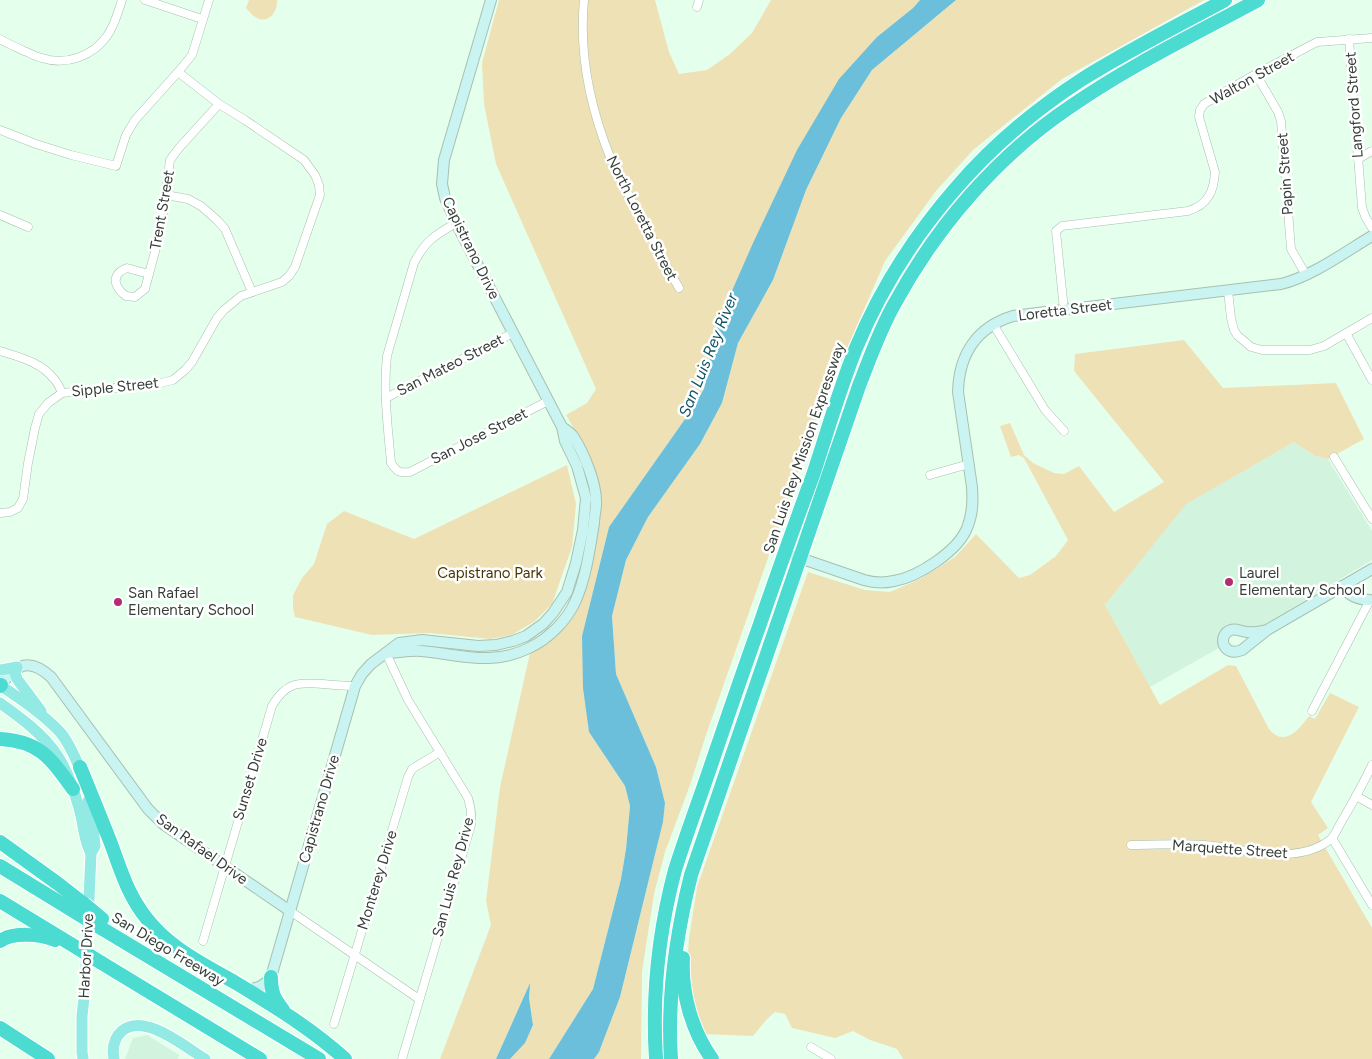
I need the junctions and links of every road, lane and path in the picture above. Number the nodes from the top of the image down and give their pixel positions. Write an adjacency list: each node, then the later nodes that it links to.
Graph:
1 (122, 0): 10 (street)
2 (145, 0): 8 (street)
3 (209, 0): 8 (street)
4 (491, 0): 20 (street, Capistrano Drive)
5 (584, 0): 26 (street, North Loretta Street)
6 (1225, 0): 45 (highway, San Luis Rey Mission Expressway)
7 (1258, 0): 46 (highway, San Luis Rey Mission Expressway)
8 (202, 19): 12 (street)
9 (1372, 38): 11 (street, Walton Street)
10 (0, 39)
11 (1349, 39): 13 (street, Walton Street); 17 (street, Langford Street)
12 (178, 72): 14 (street, Sipple Street); 15 (street)
13 (1256, 74): 25 (street, Papin Street); 29 (street, Walton Street)
14 (219, 104): 18 (street, Trent Street); 28 (street, Sipple Street)
15 (0, 130)
16 (1372, 151): 17 (street)
17 (1358, 160): 22 (street, Langford Street)
18 (166, 195): 24 (street, Trent Street); 28 (street)
19 (0, 215): 21 (street)
20 (456, 223): 32 (street, Capistrano Drive); 37 (street)
21 (28, 227)
22 (1372, 228)
23 (1372, 236): 25 (street, Loretta Street)
24 (149, 274): 24 (street, Trent Street)
25 (1306, 275): 27 (street, Loretta Street)
26 (679, 288)
27 (1228, 291): 29 (street, Loretta Street); 33 (street)
28 (252, 292): 36 (street, Sipple Street)
29 (1064, 310): 31 (street, Loretta Street)
30 (1372, 318): 33 (street)
31 (993, 324): 39 (street); 41 (street, Loretta Street)
32 (513, 333): 37 (street, San Mateo Street); 38 (street, Capistrano Drive)
33 (1346, 334): 35 (street)
34 (0, 351): 36 (street)
35 (1372, 380)
36 (62, 393): 43 (street, Sipple Street)
37 (386, 398): 38 (street, San Jose Street)
38 (548, 401): 51 (street, Capistrano Drive)
39 (1064, 431)
40 (1334, 457): 44 (street)
41 (968, 464): 42 (street); 46 (street, Loretta Street)
42 (930, 475)
43 (0, 513)
44 (1372, 519)
45 (784, 552): 46 (street, Loretta Street); 96 (highway, San Luis Rey Mission Expressway)
46 (800, 558): 72 (highway, San Luis Rey Mission Expressway)
47 (1372, 569): 48 (street)
48 (1346, 584): 49 (street); 50 (street)
49 (1371, 600): 57 (street)
50 (1267, 630)
51 (386, 653): 55 (street, Capistrano Drive); 60 (street, San Luis Rey Drive)
52 (17, 667): 53 (main road); 54 (street); 58 (main road); 71 (street, San Rafael Drive)
53 (0, 670)
54 (0, 685): 58 (main road, Harbor Drive)
55 (355, 686): 71 (street, Sunset Drive); 76 (street, Capistrano Drive)
56 (0, 703): 63 (main road, Harbor Drive)
57 (1312, 712)
58 (48, 720): 62 (main road, Harbor Drive)
59 (0, 739): 63 (highway)
60 (440, 752): 80 (street, Monterey Drive); 83 (street, San Luis Rey Drive)
61 (1372, 766): 64 (street)
62 (80, 767): 69 (main road, Harbor Drive); 82 (highway)
63 (73, 788): 69 (main road, Harbor Drive)
64 (1356, 796): 65 (street); 66 (street)
65 (1372, 805)
66 (1332, 838): 68 (street, Marquette Street); 74 (street)
67 (0, 842): 75 (highway)
68 (1131, 845)
69 (91, 853): 89 (main road, Harbor Drive)
70 (0, 866): 75 (highway, San Diego Freeway)
71 (224, 867): 76 (street, San Rafael Drive); 78 (street, Sunset Drive)
72 (691, 874): 97 (highway); 98 (highway)
73 (0, 901): 79 (highway)
74 (1372, 905)
75 (82, 910): 93 (highway, San Diego Freeway, bridge)
76 (290, 911): 80 (street, San Rafael Drive); 81 (street, Capistrano Drive)
77 (0, 940): 79 (highway)
78 (203, 941)
79 (79, 949): 92 (highway, bridge)
80 (354, 955): 83 (street, San Rafael Drive); 85 (street, Monterey Drive)
81 (271, 977): 82 (street); 84 (highway)
82 (247, 990): 84 (highway)
83 (419, 999): 95 (street, San Luis Rey Drive)
84 (287, 1014): 94 (highway)
85 (334, 1024)
86 (0, 1028): 88 (highway)
87 (811, 1047): 99 (street)
88 (48, 1059)
89 (82, 1059)
90 (114, 1059): 91 (main road)
91 (205, 1059)
92 (260, 1059)
93 (319, 1059)
94 (345, 1059)
95 (402, 1059)
96 (656, 1059)
97 (671, 1059)
98 (712, 1059)
99 (831, 1059)

